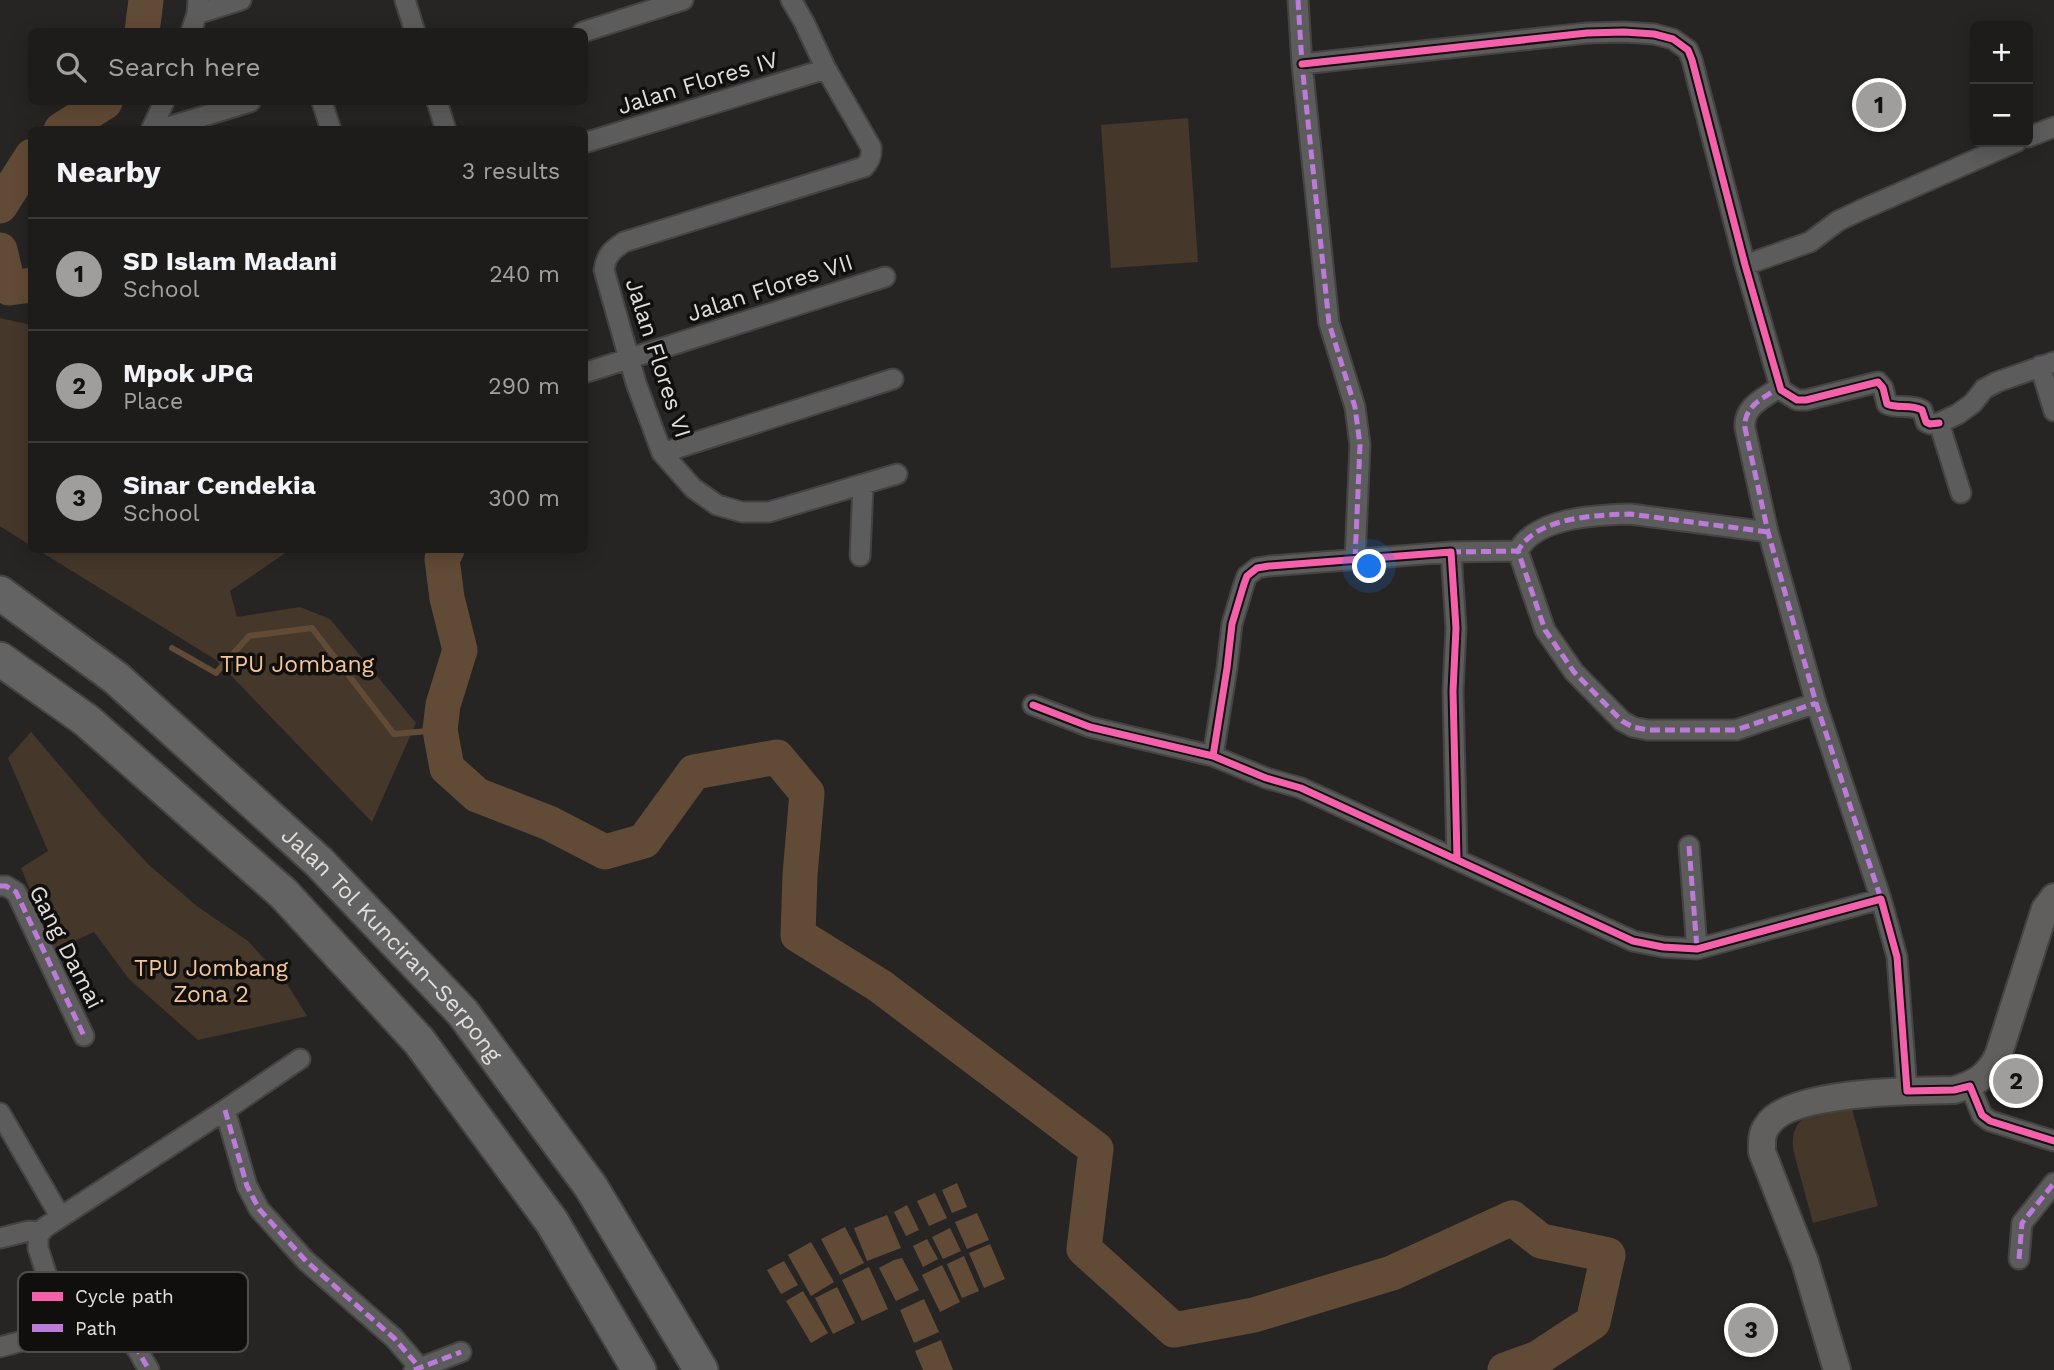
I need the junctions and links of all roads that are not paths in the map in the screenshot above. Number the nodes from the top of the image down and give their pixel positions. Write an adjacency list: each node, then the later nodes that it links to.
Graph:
1 (241, 0): 6 (street)
2 (405, 0): 7 (street)
3 (683, 0): 8 (street)
4 (791, 0): 10 (street)
5 (1298, 0): 9 (street)
6 (196, 15)
7 (414, 28)
8 (588, 30)
9 (1302, 64): 23 (street); 40 (street)
10 (825, 69): 21 (street, Jalan Flores IV); 25 (street, Jalan Flores VI)
11 (163, 105): 15 (street)
12 (240, 105): 16 (street)
13 (323, 105): 17 (street)
14 (438, 105): 18 (street)
15 (153, 126)
16 (172, 126)
17 (330, 126)
18 (445, 126)
19 (2054, 127): 20 (street)
20 (2033, 135)
21 (588, 142)
22 (2005, 147): 23 (street)
23 (1745, 265): 29 (street)
24 (885, 277): 25 (street, Jalan Flores VII)
25 (630, 359): 27 (street, Jalan Flores VII); 32 (street, Jalan Flores VI)
26 (2047, 364): 30 (street); 31 (street)
27 (588, 372)
28 (893, 379): 32 (street)
29 (1780, 387): 31 (street); 36 (street)
30 (2054, 411)
31 (1939, 423): 35 (street)
32 (662, 453): 34 (street, Jalan Flores VI)
33 (897, 474): 34 (street, Jalan Flores VI)
34 (863, 486): 39 (street)
35 (1961, 493)
36 (1768, 531): 37 (street); 43 (street)
37 (1518, 551): 38 (street); 43 (street)
38 (1451, 552): 40 (street); 47 (street)
39 (860, 556)
40 (1355, 560): 45 (street)
41 (0, 593): 72 (highway, Jalan Tol Kunciran–Serpong)
42 (0, 659): 71 (highway, Jalan Tol Kunciran–Serpong)
43 (1816, 703): 50 (street)
44 (1033, 705): 45 (street)
45 (1213, 756): 47 (street)
46 (1689, 846): 51 (street)
47 (1457, 858): 51 (street)
48 (0, 886): 52 (street, Gang Damai)
49 (2054, 897): 54 (street)
50 (1881, 899): 51 (street); 55 (street)
51 (1697, 949)
52 (84, 1036)
53 (300, 1059): 56 (street)
54 (1970, 1086): 55 (street); 58 (street)
55 (1907, 1091): 73 (street)
56 (225, 1110): 60 (street); 69 (street)
57 (0, 1113): 60 (street)
58 (2054, 1141)
59 (2054, 1183): 63 (street)
60 (60, 1216): 61 (street)
61 (40, 1232): 62 (street); 64 (street)
62 (0, 1238)
63 (2019, 1259)
64 (45, 1272)
65 (18, 1342): 66 (street)
66 (0, 1347)
67 (139, 1352): 70 (street)
68 (461, 1352): 69 (street)
69 (417, 1369)
70 (149, 1370)
71 (639, 1370)
72 (701, 1370)
73 (1837, 1370)

